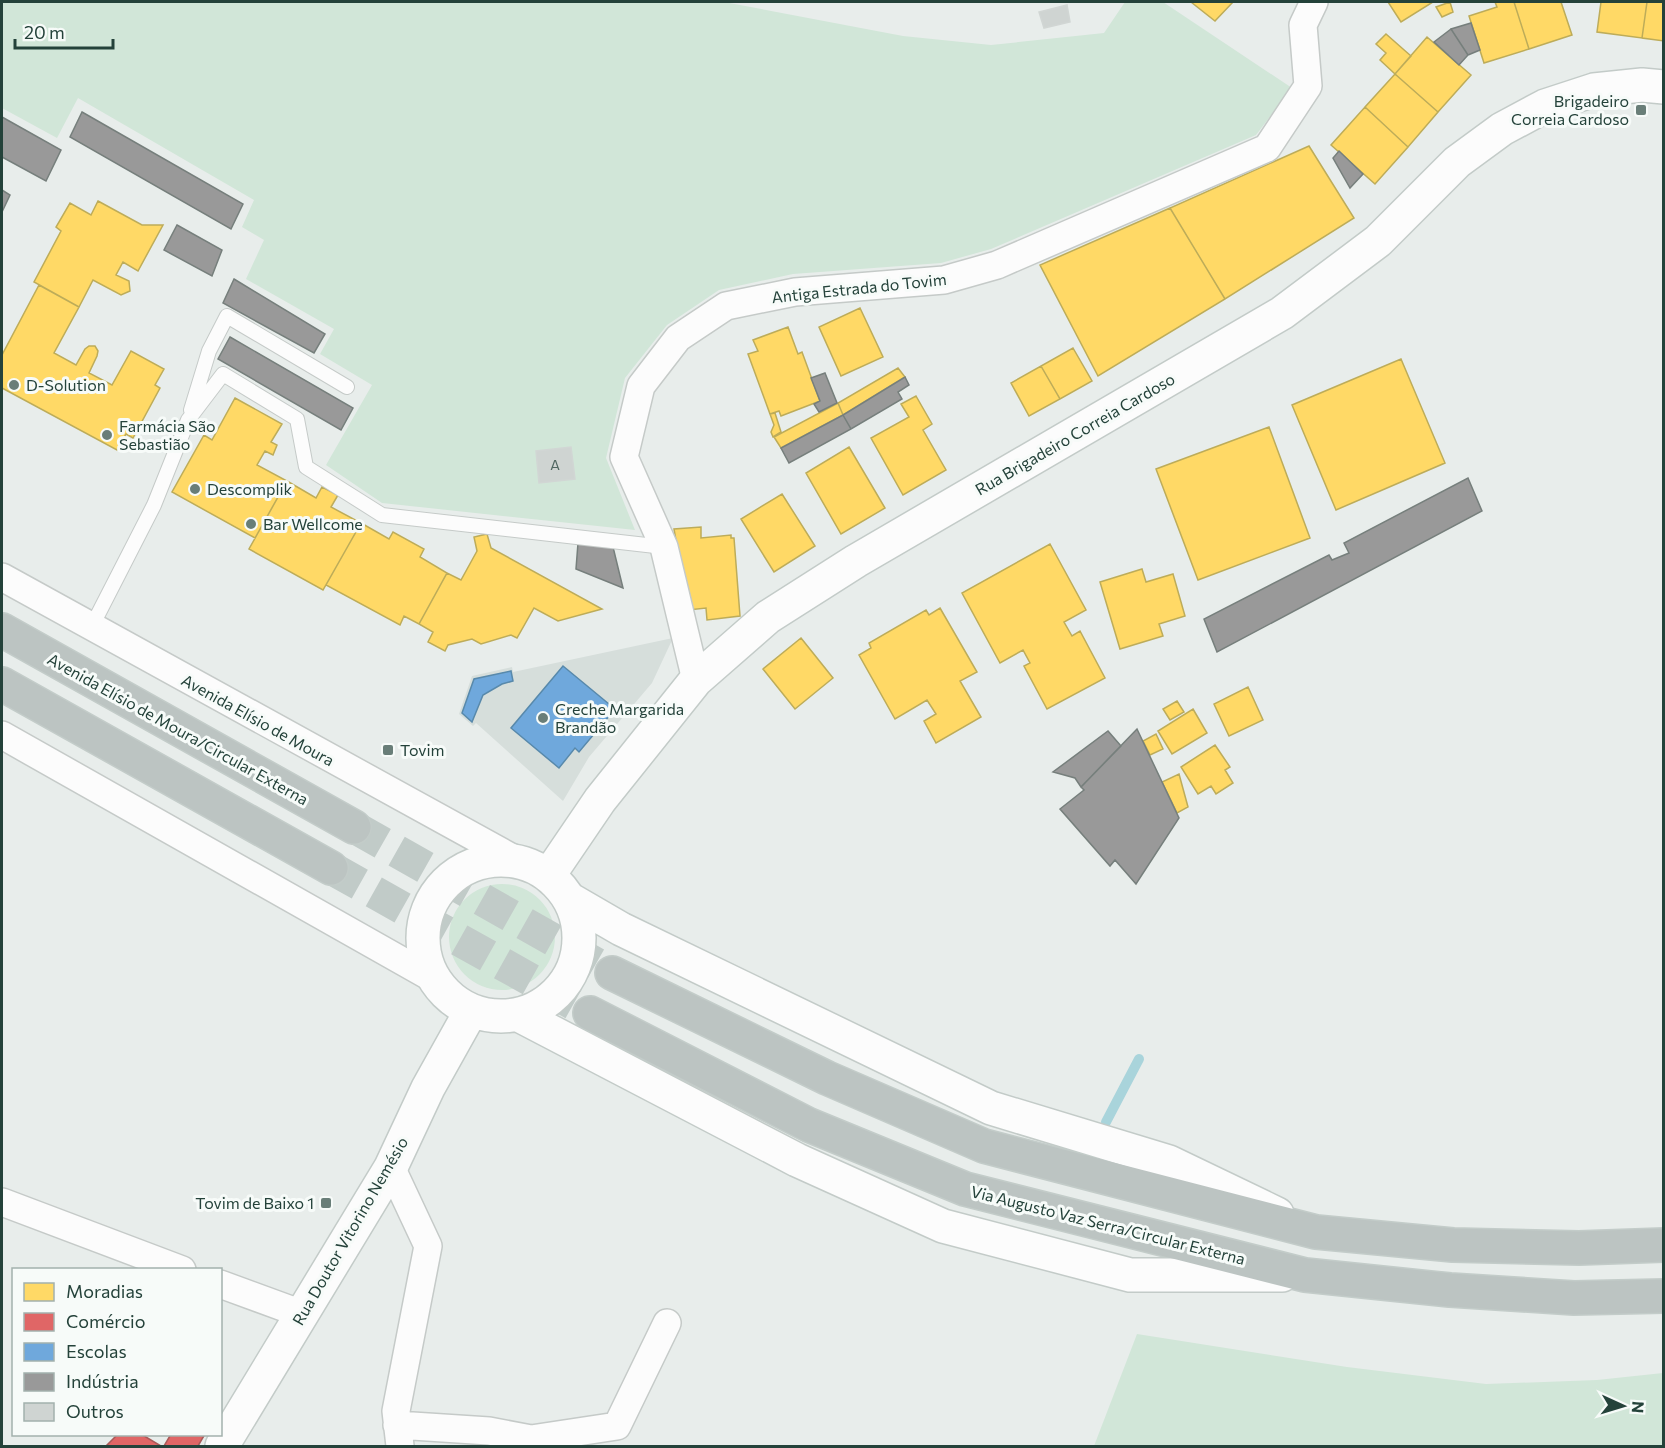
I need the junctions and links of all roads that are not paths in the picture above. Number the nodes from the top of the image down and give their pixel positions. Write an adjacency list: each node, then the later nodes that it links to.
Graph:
1 (1314, 2): 5 (street, Antiga Estrada do Tovim)
2 (1664, 87): 9 (street, Rua Brigadeiro Correia Cardoso)
3 (347, 387): 4 (lane)
4 (188, 420): 5 (lane); 7 (lane)
5 (664, 547): 9 (street, Antiga Estrada do Tovim)
6 (2, 577): 7 (street, Avenida Elísio de Moura)
7 (92, 628): 13 (street, Avenida Elísio de Moura)
8 (2, 630): 12 (highway, Avenida Elísio de Moura/Circular Externa)
9 (696, 680): 15 (street, Rua Brigadeiro Correia Cardoso)
10 (2, 684): 14 (highway)
11 (2, 735): 18 (street)
12 (354, 827)
13 (516, 860): 15 (street); 18 (street)
14 (331, 868)
15 (549, 875): 16 (street)
16 (571, 900): 21 (street); 24 (street)
17 (612, 973): 24 (highway)
18 (434, 979): 19 (street)
19 (471, 1011): 21 (street); 22 (street, Rua Doutor Vitorino Nemésio)
20 (590, 1013): 27 (highway, Via Augusto Vaz Serra/Circular Externa)
21 (519, 1015): 27 (street)
22 (390, 1167): 30 (street, Rua Doutor Vitorino Nemésio); 32 (street)
23 (2, 1202): 26 (street)
24 (1316, 1233): 25 (highway)
25 (1664, 1245)
26 (179, 1268)
27 (1305, 1275): 29 (highway, Via Augusto Vaz Serra/Circular Externa)
28 (222, 1285): 30 (street)
29 (1664, 1296)
30 (302, 1314): 34 (street, Rua Doutor Vitorino Nemésio)
31 (667, 1323): 33 (street)
32 (398, 1436): 33 (street)
33 (490, 1439)
34 (222, 1446)

